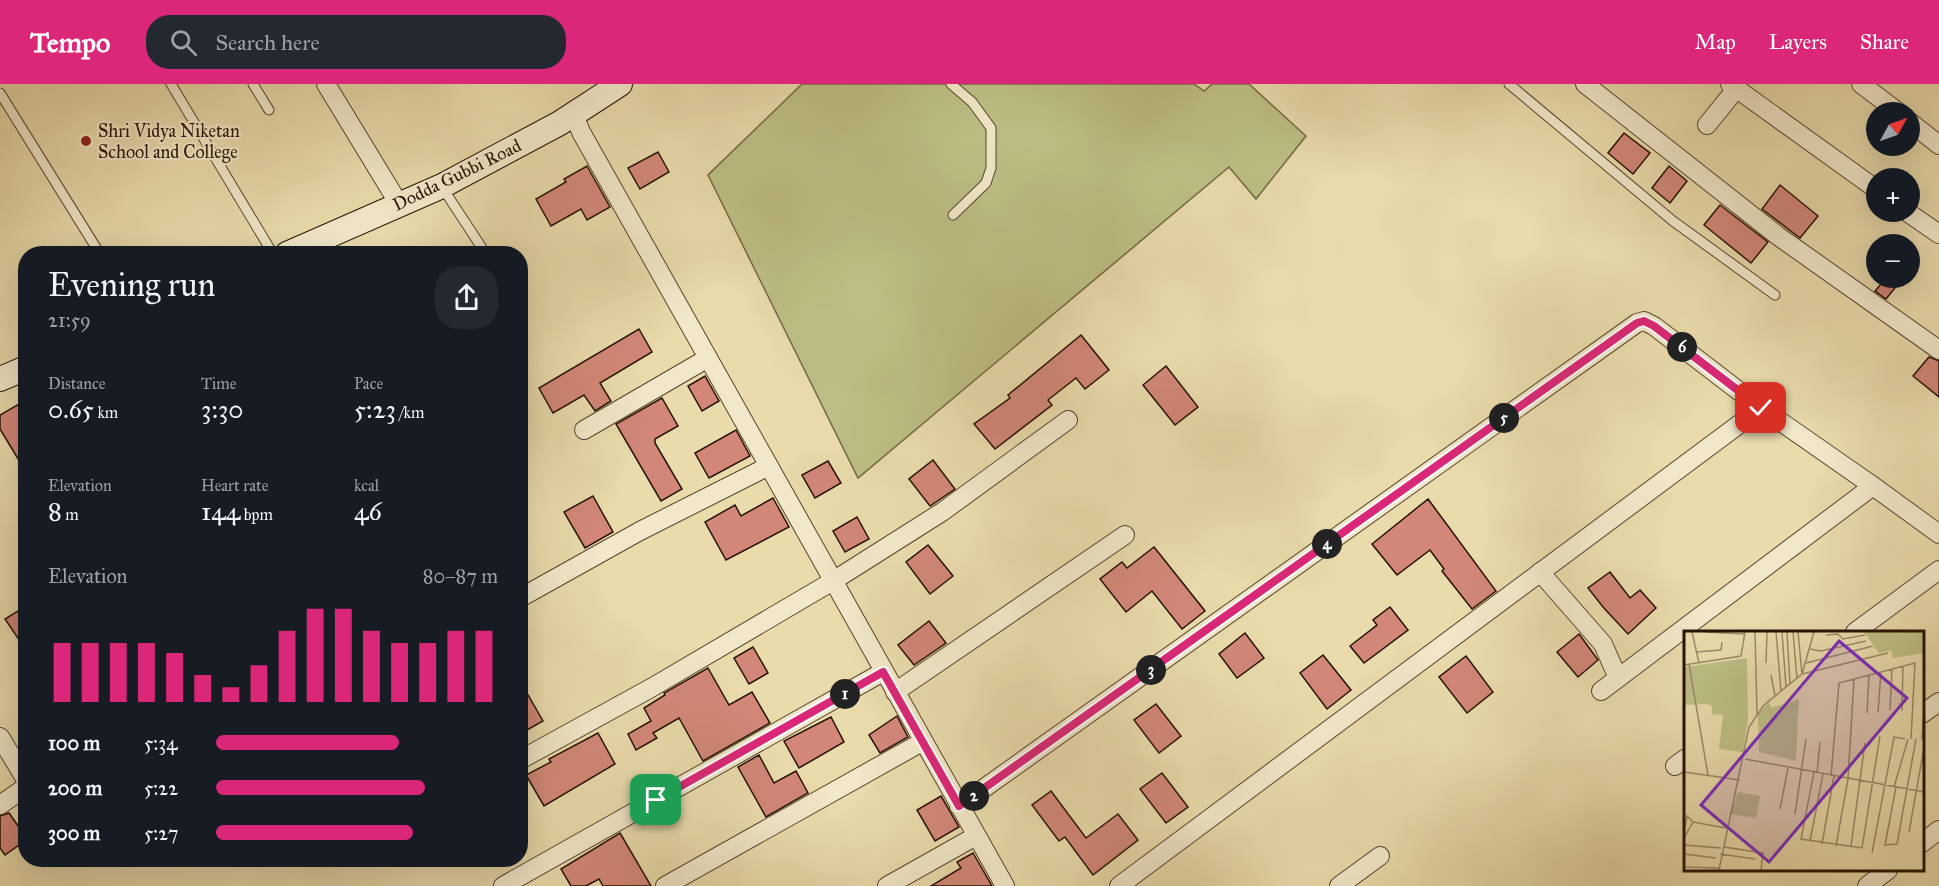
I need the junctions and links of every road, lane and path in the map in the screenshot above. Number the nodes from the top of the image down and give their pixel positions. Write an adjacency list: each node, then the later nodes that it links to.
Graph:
1 (171, 84): 24 (lane)
2 (253, 84): 12 (lane)
3 (326, 84): 19 (street)
4 (620, 84): 13 (main road, Dodda Gubbi Road)
5 (951, 84): 20 (lane)
6 (1509, 84): 27 (lane)
7 (1586, 84): 28 (street)
8 (1861, 84): 11 (street)
9 (1733, 86): 14 (street); 17 (street)
10 (0, 93): 23 (lane)
11 (1885, 102)
12 (269, 110)
13 (574, 114): 18 (main road, Dodda Gubbi Road); 29 (street)
14 (1707, 125)
15 (1920, 130): 16 (street)
16 (1939, 145)
17 (1866, 182)
18 (442, 186): 19 (main road, Dodda Gubbi Road); 26 (lane)
19 (399, 204): 25 (main road, Dodda Gubbi Road)
20 (953, 215)
21 (1920, 221): 22 (street)
22 (1939, 234)
23 (95, 246)
24 (268, 246)
25 (322, 246)
26 (481, 246)
27 (1775, 295)
28 (1939, 350)
29 (708, 358): 34 (street); 35 (street)
30 (18, 371): 31 (main road)
31 (0, 379)
32 (1761, 408): 36 (street); 40 (street); 56 (street)
33 (1068, 420): 41 (street)
34 (584, 430)
35 (769, 466): 41 (street); 42 (street)
36 (1873, 486): 37 (street); 45 (street)
37 (1939, 534)
38 (1125, 535): 47 (street)
39 (1939, 570): 43 (street)
40 (1540, 572): 45 (street); 66 (street)
41 (833, 581): 44 (street); 52 (street)
42 (528, 594)
43 (1858, 631)
44 (883, 672): 47 (street); 62 (street)
45 (1618, 678): 46 (street)
46 (1601, 691)
47 (895, 692): 51 (street)
48 (1939, 702): 49 (street)
49 (1924, 713)
50 (0, 737): 53 (street)
51 (922, 742): 56 (street); 63 (street)
52 (528, 756)
53 (18, 767)
54 (18, 793): 55 (street)
55 (0, 805)
56 (959, 806): 58 (street)
57 (1939, 830): 59 (street)
58 (976, 836): 64 (street); 65 (street)
59 (1924, 842)
60 (1380, 856): 67 (street)
61 (1887, 871): 68 (street)
62 (504, 886)
63 (665, 886)
64 (887, 886)
65 (1005, 886)
66 (1119, 886)
67 (1339, 886)
68 (1867, 886)

